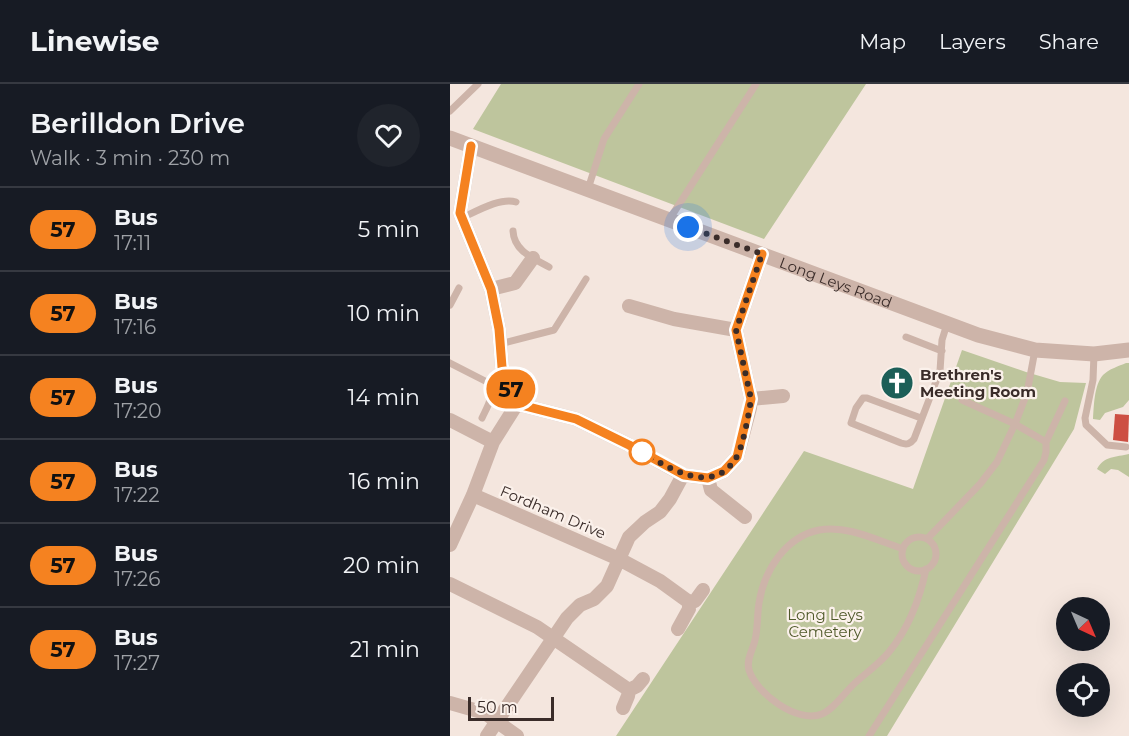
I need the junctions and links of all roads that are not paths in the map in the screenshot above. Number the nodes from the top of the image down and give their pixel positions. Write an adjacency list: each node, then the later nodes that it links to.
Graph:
1 (478, 84): 4 (lane)
2 (639, 84): 7 (lane)
3 (756, 84): 10 (lane)
4 (450, 111)
5 (450, 138): 6 (street, Long Leys Road)
6 (471, 146): 7 (street, Long Leys Road); 9 (street)
7 (588, 190): 10 (street, Long Leys Road)
8 (516, 202): 9 (lane)
9 (457, 214): 17 (street)
10 (669, 220): 12 (street, Long Leys Road)
11 (513, 231): 13 (lane)
12 (762, 254): 20 (street, Long Leys Road); 21 (street)
13 (533, 258): 14 (lane); 17 (street)
14 (549, 267)
15 (586, 279): 23 (lane)
16 (459, 288): 18 (lane)
17 (491, 289): 23 (street)
18 (450, 305)
19 (629, 306): 21 (street)
20 (947, 324): 24 (street, Long Leys Road); 26 (lane)
21 (736, 330): 30 (street)
22 (906, 337): 26 (lane)
23 (501, 344): 33 (street)
24 (1035, 350): 27 (street, Long Leys Road); 37 (lane)
25 (1129, 350): 27 (street, Long Leys Road)
26 (942, 351): 35 (lane)
27 (1094, 354): 40 (lane)
28 (450, 363): 34 (lane)
29 (783, 396): 30 (street)
30 (751, 399): 42 (street)
31 (962, 400): 37 (lane)
32 (1065, 401): 39 (lane)
33 (517, 404): 38 (street); 41 (street)
34 (482, 418)
35 (921, 418): 35 (lane)
36 (450, 420): 38 (street)
37 (1015, 423): 39 (lane); 45 (lane)
38 (493, 442): 43 (street)
39 (1046, 442): 62 (lane)
40 (1126, 447)
41 (684, 475): 42 (street); 48 (street)
42 (708, 478): 44 (street)
43 (473, 495): 46 (street); 48 (street, Fordham Drive)
44 (745, 518)
45 (927, 539): 47 (lane); 49 (lane)
46 (450, 545)
47 (903, 549): 49 (lane); 49 (lane)
48 (619, 559): 52 (street, Fordham Drive); 54 (street)
49 (926, 569)
50 (450, 584): 54 (street)
51 (703, 590): 52 (street)
52 (688, 602): 53 (street)
53 (678, 629)
54 (554, 638): 56 (street); 59 (street)
55 (643, 679): 56 (street)
56 (629, 690): 58 (street)
57 (450, 703): 59 (street)
58 (623, 708)
59 (497, 722): 60 (street); 61 (street)
60 (487, 736)
61 (517, 736)
62 (869, 736)

